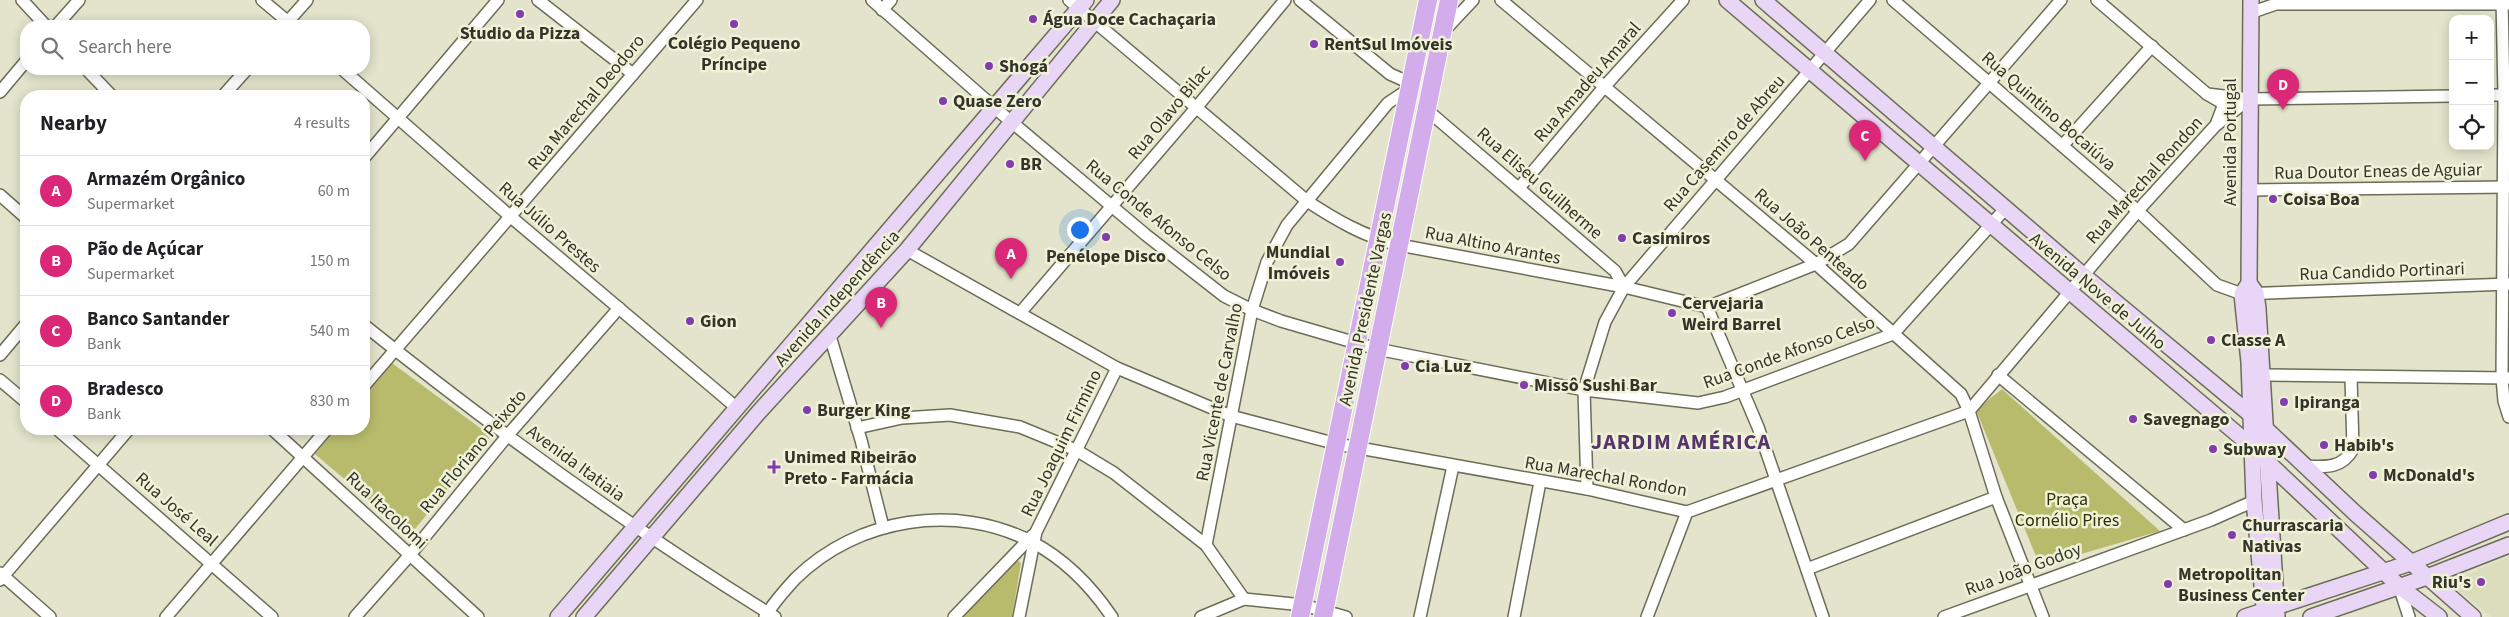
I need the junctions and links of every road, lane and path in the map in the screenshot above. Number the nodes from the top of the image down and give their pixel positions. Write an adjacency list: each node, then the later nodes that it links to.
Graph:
1 (22, 0): 30 (street)
2 (80, 0): 31 (street)
3 (262, 0): 32 (street)
4 (307, 0): 33 (street)
5 (498, 0): 60 (street)
6 (538, 0): 40 (street)
7 (697, 0): 40 (street, Rua Marechal Deodoro)
8 (872, 0): 29 (street, Rua Conde Afonso Celso)
9 (891, 0): 29 (street)
10 (1112, 0): 34 (main road, Avenida Independência)
11 (1285, 0): 58 (street, Rua Olavo Bilac)
12 (1300, 0): 45 (street)
13 (1428, 0): 45 (main road, Avenida Presidente Vargas)
14 (1438, 0): 45 (main road)
15 (1449, 0): 35 (main road, Avenida Presidente Vargas)
16 (1473, 0): 35 (street)
17 (1501, 0): 46 (street, Rua João Penteado)
18 (1683, 0): 46 (street, Rua Amadeu Amaral)
19 (1727, 0): 39 (main road, Avenida Nove de Julho)
20 (1763, 0): 37 (main road, Avenida Nove de Julho)
21 (1870, 0): 37 (street, Rua Casemiro de Abreu)
22 (1893, 0): 44 (street, Rua Quintino Bocaiúva)
23 (2061, 0): 44 (street)
24 (2097, 0): 36 (street)
25 (2276, 2): 27 (street); 28 (street)
26 (1078, 3): 34 (street, Rua Altino Arantes); 57 (main road, Avenida Independência)
27 (2504, 3): 54 (street)
28 (2250, 6): 56 (main road, Avenida Portugal)
29 (882, 10): 57 (street, Rua Conde Afonso Celso)
30 (40, 20)
31 (62, 20)
32 (284, 20)
33 (293, 20)
34 (1093, 22): 58 (street, Rua Altino Arantes); 61 (main road, Avenida Independência)
35 (1442, 34): 59 (main road, Avenida Presidente Vargas)
36 (2152, 46): 52 (street); 63 (street)
37 (1825, 53): 39 (street, Rua Casemiro de Abreu); 64 (main road, Avenida Nove de Julho)
38 (20, 69): 50 (street)
39 (1810, 70): 66 (main road, Avenida Nove de Julho); 67 (street, Rua Casemiro de Abreu)
40 (633, 74): 77 (street, Rua Marechal Deodoro)
41 (92, 75): 47 (street)
42 (242, 75): 48 (street)
43 (349, 75): 49 (street, Rua Júlio Prestes)
44 (1989, 83): 63 (street, Rua Quintino Bocaiúva); 64 (street)
45 (1410, 86): 72 (street, Rua Vicente de Carvalho); 79 (main road, Avenida Presidente Vargas)
46 (1605, 86): 67 (street, Rua João Penteado); 69 (street, Rua Amadeu Amaral)
47 (106, 90)
48 (228, 90)
49 (366, 90)
50 (0, 92)
51 (370, 93): 60 (street, Rua Júlio Prestes)
52 (2207, 94): 56 (street); 62 (street)
53 (2494, 95): 54 (street)
54 (2507, 95): 68 (street)
55 (2449, 96): 56 (street)
56 (2248, 99): 62 (street, Rua Marechal Rondon); 70 (main road, Avenida Portugal)
57 (994, 108): 61 (street, Rua Conde Afonso Celso); 112 (main road, Avenida Independência)
58 (1196, 108): 72 (street, Rua Altino Arantes); 73 (street, Rua Olavo Bilac)
59 (1427, 110): 69 (street, Rua Eliseu Guilherme); 80 (main road, Avenida Presidente Vargas)
60 (399, 118): 65 (street); 77 (street, Rua Júlio Prestes)
61 (1014, 122): 73 (street, Rua Conde Afonso Celso); 81 (main road, Avenida Independência)
62 (2215, 126): 75 (street, Rua Marechal Rondon)
63 (2063, 145): 75 (street, Rua Quintino Bocaiúva)
64 (1934, 146): 66 (street); 74 (main road, Avenida Nove de Julho)
65 (370, 151)
66 (1918, 163): 78 (main road, Avenida Nove de Julho); 82 (street)
67 (1715, 179): 82 (street, Rua João Penteado); 87 (street, Rua Casemiro de Abreu)
68 (2506, 187): 70 (street, Rua Doutor Eneas de Aguiar); 86 (street)
69 (1519, 188): 83 (street, Rua Eliseu Guilherme)
70 (2248, 190): 88 (main road, Avenida Portugal)
71 (0, 195): 76 (street)
72 (1307, 201): 79 (street, Rua Altino Arantes); 92 (street, Rua Vicente de Carvalho)
73 (1112, 205): 92 (street, Rua Conde Afonso Celso); 93 (street, Rua Olavo Bilac)
74 (2005, 209): 78 (street, Rua Conde Afonso Celso); 84 (main road, Avenida Nove de Julho)
75 (2138, 211): 84 (street, Rua Marechal Rondon); 88 (street, Rua Quintino Bocaiúva)
76 (20, 213)
77 (511, 217): 91 (street, Rua Júlio Prestes); 100 (street, Rua Marechal Deodoro)
78 (1991, 224): 89 (main road, Avenida Nove de Julho); 96 (street, Rua Conde Afonso Celso)
79 (1380, 240): 80 (street, Rua Altino Arantes); 98 (main road, Avenida Presidente Vargas)
80 (1399, 245): 85 (street, Rua Altino Arantes); 99 (main road, Avenida Presidente Vargas)
81 (906, 250): 93 (street, Rua Marechal Rondon); 97 (main road, Avenida Independência)
82 (1816, 264): 90 (street); 96 (street, Rua João Penteado)
83 (1615, 271): 85 (street); 87 (street, Rua Eliseu Guilherme)
84 (2083, 275): 89 (street, Rua Marechal Rondon); 114 (main road, Avenida Nove de Julho)
85 (1605, 284): 87 (street, Rua Altino Arantes)
86 (2505, 284): 88 (street, Rua Candido Portinari); 106 (street)
87 (1624, 288): 90 (street, Rua Altino Arantes); 109 (street, Rua Casemiro de Abreu)
88 (2249, 290): 104 (main road, Avenida Portugal); 114 (main road, Avenida Portugal)
89 (2068, 292): 103 (street, Rua Marechal Rondon); 126 (main road, Avenida Nove de Julho)
90 (1707, 307): 110 (street)
91 (619, 308): 112 (street, Rua Júlio Prestes); 123 (street, Rua Floriano Peixoto)
92 (1252, 310): 98 (street, Rua Conde Afonso Celso); 115 (street, Rua Vicente de Carvalho)
93 (1020, 313): 102 (street, Rua Marechal Rondon)
94 (370, 330): 100 (street, Avenida Itatiaia)
95 (20, 331): 101 (street)
96 (1893, 334): 110 (street, Rua Conde Afonso Celso); 113 (street, Rua João Penteado)
97 (830, 336): 117 (street); 143 (main road, Avenida Independência)
98 (1358, 343): 99 (street, Rua Conde Afonso Celso); 124 (main road, Avenida Presidente Vargas)
99 (1376, 348): 109 (street, Rua Conde Afonso Celso); 125 (main road, Avenida Presidente Vargas)
100 (395, 350): 107 (street, Rua Marechal Deodoro); 123 (street, Avenida Itatiaia)
101 (0, 355)
102 (1117, 368): 115 (street, Rua Marechal Rondon); 127 (street, Rua Joaquim Firmino)
103 (1998, 375): 113 (street, Rua Marechal Rondon); 142 (street)
104 (2263, 375): 105 (street); 118 (main road, Avenida Portugal)
105 (2350, 377): 106 (street); 132 (street)
106 (2506, 378): 116 (street)
107 (370, 379)
108 (0, 380): 111 (street)
109 (1584, 390): 110 (street, Rua Conde Afonso Celso); 135 (street, Rua Casemiro de Abreu)
110 (1742, 391): 133 (street)
111 (20, 397)
112 (737, 408): 141 (main road, Avenida Independência)
113 (1969, 411): 133 (street, Rua Marechal Rondon); 136 (street, Rua João Penteado)
114 (2250, 414): 118 (main road, Avenida Nove de Julho); 126 (main road, Avenida Portugal)
115 (1231, 416): 124 (street, Rua Marechal Rondon); 145 (street, Rua Vicente de Carvalho)
116 (2509, 417)
117 (857, 428): 127 (street); 140 (street)
118 (2265, 428): 129 (main road, Avenida Portugal); 132 (main road, Avenida Nove de Julho)
119 (64, 435): 130 (street, Rua José Leal)
120 (124, 435): 130 (street)
121 (279, 435): 128 (street, Rua Itacolomi)
122 (322, 435): 128 (street)
123 (508, 435): 141 (street, Avenida Itatiaia); 147 (street, Rua Floriano Peixoto)
124 (1337, 444): 125 (street, Rua Marechal Rondon); 158 (main road, Avenida Presidente Vargas)
125 (1356, 447): 131 (street, Rua Marechal Rondon); 160 (main road, Avenida Presidente Vargas)
126 (2251, 447): 129 (main road, Avenida Nove de Julho); 137 (main road, Avenida Portugal)
127 (1076, 450): 144 (street, Rua Joaquim Firmino); 145 (street)
128 (304, 456): 147 (street, Rua Itacolomi); 148 (street)
129 (2267, 461): 151 (main road, Avenida Nove de Julho); 159 (main road, Avenida Portugal)
130 (98, 464): 148 (street, Rua José Leal); 152 (street)
131 (1453, 466): 134 (street, Rua Marechal Rondon); 174 (street)
132 (2305, 466): 149 (main road, Avenida Nove de Julho)
133 (1774, 479): 138 (street, Rua Marechal Rondon); 150 (street)
134 (1540, 482): 135 (street, Rua Marechal Rondon); 175 (street)
135 (1587, 489): 138 (street, Rua Marechal Rondon)
136 (1996, 497): 150 (street); 154 (street, Rua João Penteado)
137 (2254, 502): 142 (street, Rua João Godoy); 159 (main road, Avenida Portugal)
138 (1687, 512): 176 (street)
139 (2505, 525): 149 (main road)
140 (883, 527): 144 (street); 161 (street)
141 (636, 528): 143 (street, Avenida Itatiaia); 167 (main road, Avenida Independência)
142 (2184, 530): 154 (street, Rua João Godoy)
143 (651, 538): 161 (street, Avenida Itatiaia); 168 (main road, Avenida Independência)
144 (1033, 538): 169 (street, Rua Joaquim Firmino); 170 (street); 171 (street)
145 (1206, 545): 156 (street)
146 (2508, 545): 153 (main road)
147 (409, 556): 165 (street, Rua Floriano Peixoto); 166 (street, Rua Itacolomi)
148 (212, 562): 163 (street); 164 (street, Rua José Leal)
149 (2410, 563): 151 (main road); 153 (main road, Avenida Nove de Julho)
150 (1807, 569): 177 (street)
151 (2384, 572): 155 (main road, Avenida Nove de Julho); 159 (main road)
152 (1, 576): 162 (street)
153 (2427, 577): 155 (main road); 185 (main road, Avenida Nove de Julho)
154 (2029, 585): 178 (street, Rua João Godoy); 179 (street, Rua João Penteado)
155 (2398, 586): 157 (main road, Avenida Nove de Julho); 181 (main road); 182 (street)
156 (1244, 599): 158 (street); 172 (street)
157 (2416, 602): 183 (main road); 184 (main road, Avenida Nove de Julho)
158 (1301, 611): 160 (street)
159 (2271, 613): 180 (main road)
160 (1323, 614): 173 (street)
161 (770, 615)
162 (50, 617)
163 (166, 617)
164 (272, 617)
165 (355, 617)
166 (478, 617)
167 (558, 617)
168 (584, 617)
169 (954, 617)
170 (1020, 617)
171 (1112, 617)
172 (1201, 617)
173 (1346, 617)
174 (1420, 617)
175 (1514, 617)
176 (1648, 617)
177 (1824, 617)
178 (1944, 617)
179 (2043, 617)
180 (2246, 617)
181 (2311, 617)
182 (2409, 617)
183 (2433, 617)
184 (2438, 617)
185 (2473, 617)

